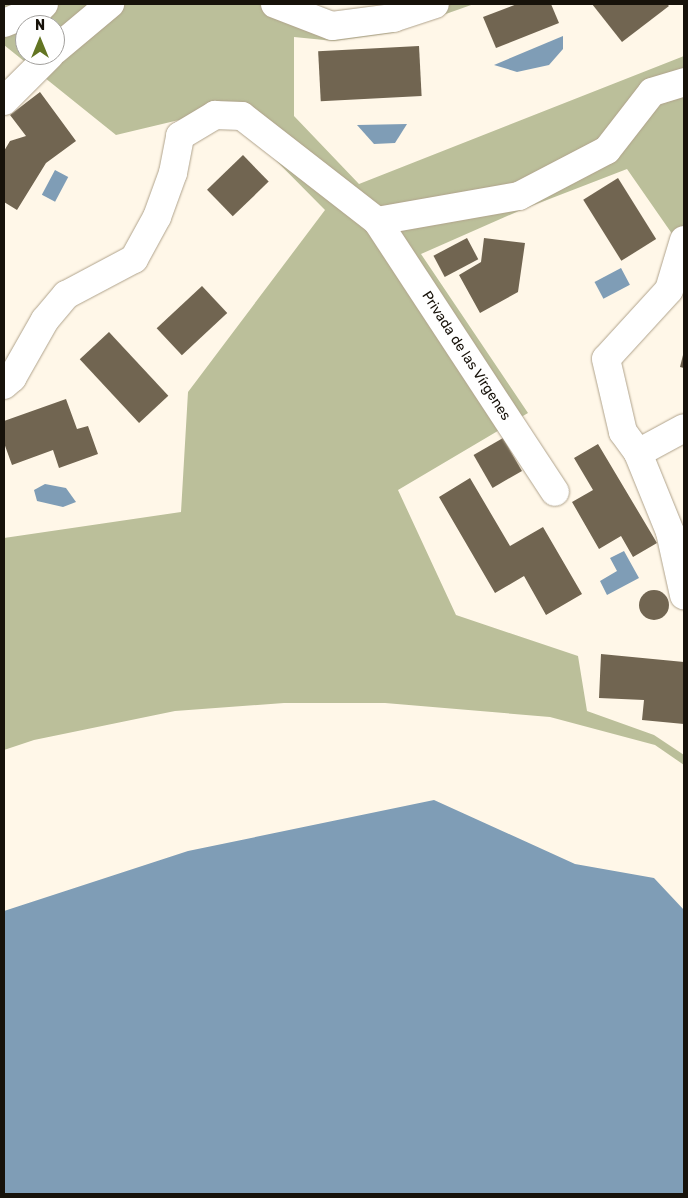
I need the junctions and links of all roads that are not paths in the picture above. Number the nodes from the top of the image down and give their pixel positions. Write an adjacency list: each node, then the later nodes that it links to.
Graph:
1 (44, 4): 5 (street)
2 (110, 4): 6 (street)
3 (275, 4): 4 (street)
4 (435, 4)
5 (4, 23)
6 (65, 42)
7 (40, 65): 9 (street)
8 (684, 82): 10 (street)
9 (4, 101)
10 (377, 221): 12 (street, Privada de las Vírgenes); 15 (street, Privada de las Vírgenes)
11 (684, 240): 14 (street)
12 (4, 385)
13 (684, 428): 14 (street)
14 (638, 453): 16 (street)
15 (554, 492)
16 (684, 594)

